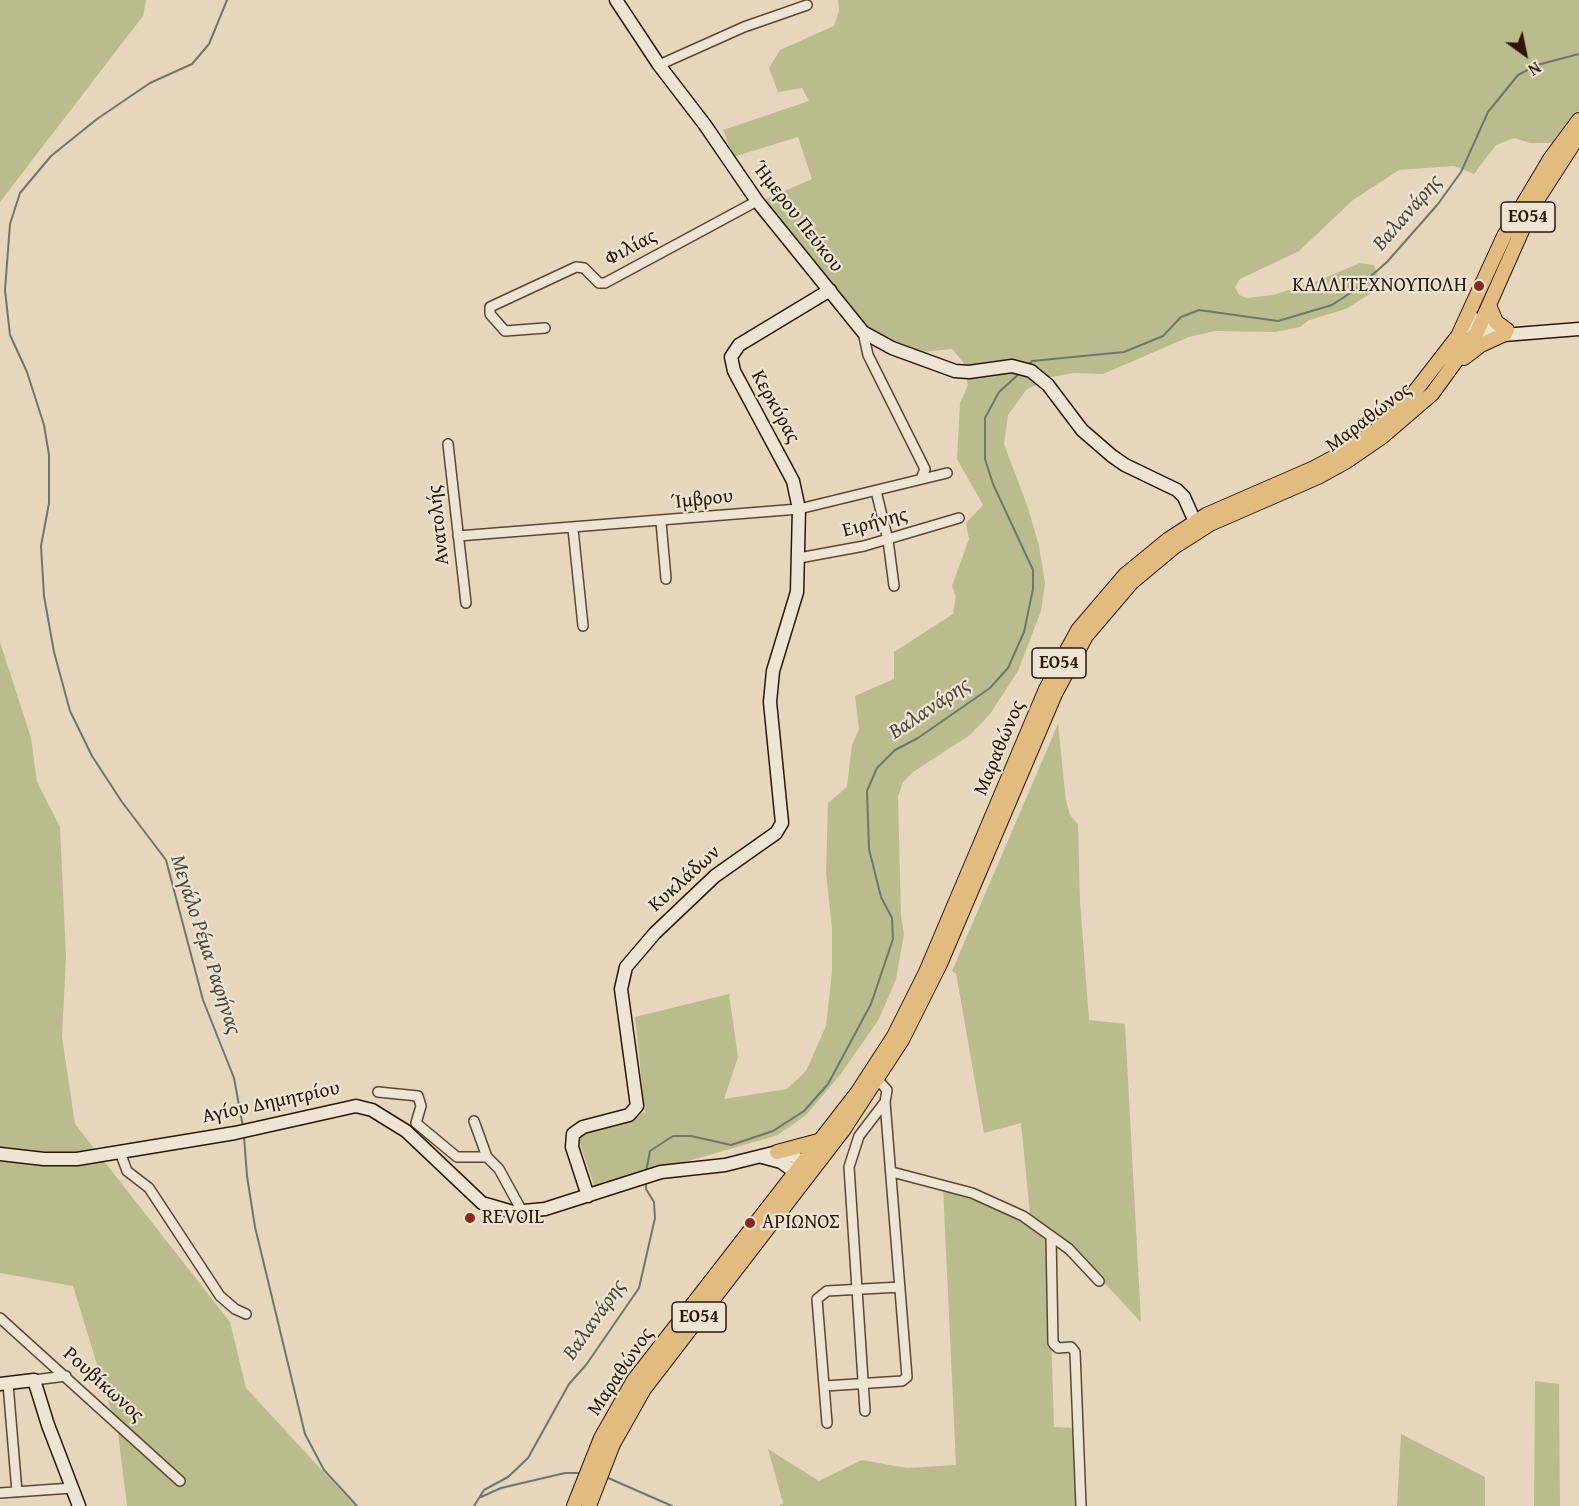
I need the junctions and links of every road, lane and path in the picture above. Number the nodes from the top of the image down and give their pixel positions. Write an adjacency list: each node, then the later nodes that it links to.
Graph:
1 (616, 0): 3 (street, Ήμερου Πεύκου)
2 (807, 5): 3 (street)
3 (659, 65): 6 (street, Ήμερου Πεύκου)
4 (1579, 120): 9 (main road, Μαραθώνος / ΕΟ54)
5 (1579, 135): 8 (main road, Μαραθώνος / ΕΟ54)
6 (757, 201): 7 (street, Ήμερου Πεύκου); 10 (street, Φιλίας)
7 (830, 290): 12 (street, Ήμερου Πεύκου); 19 (street, Κερκύρας)
8 (1489, 305): 9 (main road, Μαραθώνος / ΕΟ54); 13 (main road)
9 (1473, 325): 13 (street); 14 (main road, Μαραθώνος / ΕΟ54); 22 (main road, Μαραθώνος / ΕΟ54)
10 (544, 328)
11 (1579, 329): 13 (street)
12 (863, 332): 17 (street); 22 (street, Ήμερου Πεύκου)
13 (1509, 332): 14 (main road)
14 (1455, 364): 31 (main road, Μαραθώνος / ΕΟ54)
15 (448, 444): 24 (street, Ανατολής)
16 (947, 473): 17 (street, Ίμβρου)
17 (921, 478): 18 (street, Ίμβρου)
18 (876, 491): 19 (street, Ίμβρου); 25 (street)
19 (798, 509): 21 (street, Ίμβρου); 26 (street, Κερκύρας)
20 (959, 518): 25 (street, Ειρήνης)
21 (661, 522): 23 (street, Ίμβρου); 27 (street)
22 (1195, 522): 35 (main road, Μαραθώνος / ΕΟ54)
23 (573, 529): 24 (street, Ίμβρου); 30 (street)
24 (458, 536): 29 (street, Ανατολής)
25 (888, 540): 26 (street, Ειρήνης); 28 (street)
26 (799, 558): 43 (street, Κυκλάδων)
27 (666, 579)
28 (894, 586)
29 (466, 603)
30 (583, 626)
31 (878, 1080): 33 (street); 41 (main road, Μαραθώνος / ΕΟ54)
32 (378, 1092): 39 (street)
33 (885, 1102): 42 (street); 48 (street)
34 (474, 1121): 39 (street)
35 (818, 1141): 37 (main road); 41 (main road, Μαραθώνος / ΕΟ54)
36 (120, 1152): 38 (street, Αγίου Δημητρίου); 44 (street, Αγίου Δημητρίου); 49 (street)
37 (777, 1152): 40 (street, Αγίου Δημητρίου); 41 (street)
38 (0, 1154)
39 (487, 1157): 44 (street)
40 (759, 1158): 41 (street, Αγίου Δημητρίου); 43 (street, Αγίου Δημητρίου)
41 (803, 1171): 59 (main road, Μαραθώνος / ΕΟ54); 59 (main road, Μαραθώνος / ΕΟ54)
42 (892, 1172): 45 (street); 47 (street)
43 (588, 1196): 44 (street, Αγίου Δημητρίου)
44 (523, 1213)
45 (1051, 1236): 46 (street); 66 (street)
46 (1099, 1281)
47 (900, 1287): 48 (street); 54 (street)
48 (855, 1289): 54 (street); 55 (street)
49 (246, 1314)
50 (0, 1318): 51 (street, Ρουβίκωνος)
51 (66, 1376): 52 (street); 58 (street, Ρουβίκωνος)
52 (34, 1380): 53 (street); 60 (street)
53 (4, 1384): 61 (street)
54 (864, 1384): 55 (street); 56 (street)
55 (825, 1386): 57 (street)
56 (865, 1411)
57 (827, 1423)
58 (180, 1481)
59 (588, 1486): 64 (main road, Μαραθώνος / ΕΟ54); 65 (main road, Μαραθώνος / ΕΟ54)
60 (72, 1488): 61 (street); 63 (street)
61 (17, 1492): 62 (street)
62 (0, 1493)
63 (79, 1506)
64 (575, 1506)
65 (589, 1506)
66 (1081, 1506)

